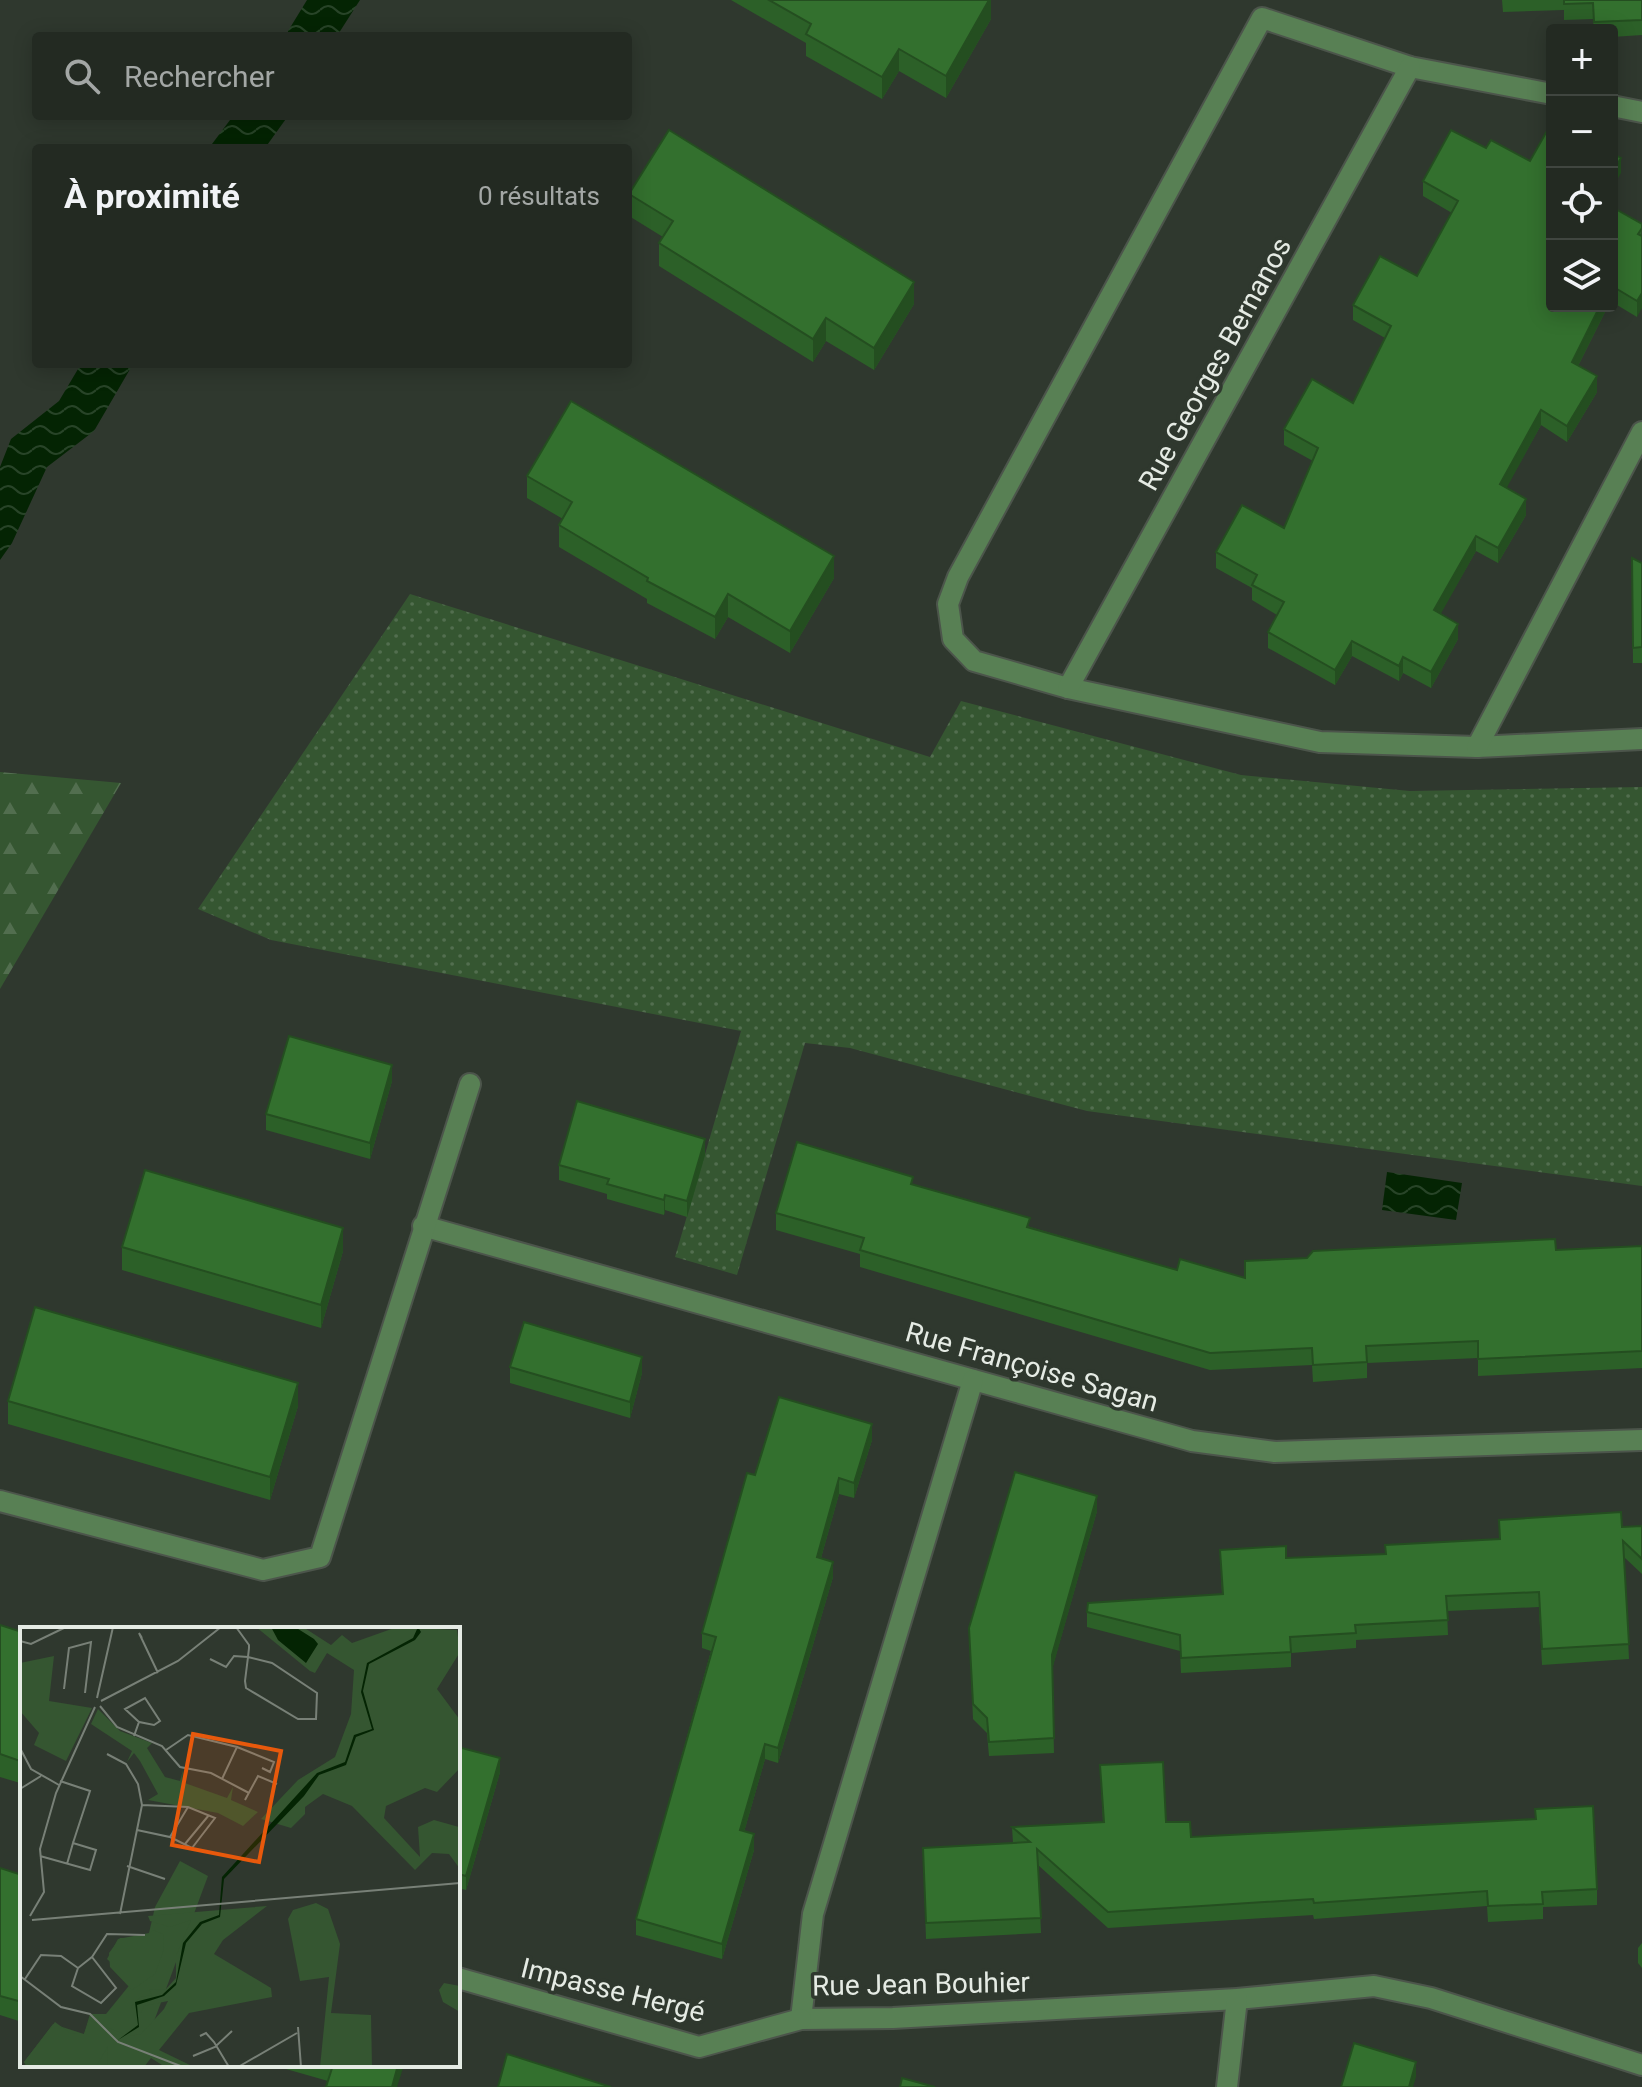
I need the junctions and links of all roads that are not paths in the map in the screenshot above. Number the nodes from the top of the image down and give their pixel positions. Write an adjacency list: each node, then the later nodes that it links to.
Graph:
1 (1410, 67): 2 (street); 6 (street, Rue Georges Bernanos); 6 (street)
2 (1546, 93)
3 (1618, 107): 4 (street)
4 (1642, 112)
5 (1642, 432): 8 (street)
6 (1068, 688): 8 (street)
7 (1642, 739): 8 (street)
8 (1477, 747)
9 (470, 1084): 10 (street)
10 (423, 1226): 11 (street, Rue Françoise Sagan); 13 (street)
11 (973, 1380): 12 (street, Rue Françoise Sagan); 16 (street, Rue Jean Bouhier)
12 (1642, 1440)
13 (0, 1501)
14 (460, 1979): 16 (street, Impasse Hergé)
15 (1237, 1999): 16 (street, Rue Jean Bouhier); 17 (street, Rue Jean Bouhier); 18 (street)
16 (801, 2019)
17 (1642, 2065)
18 (1227, 2087)

